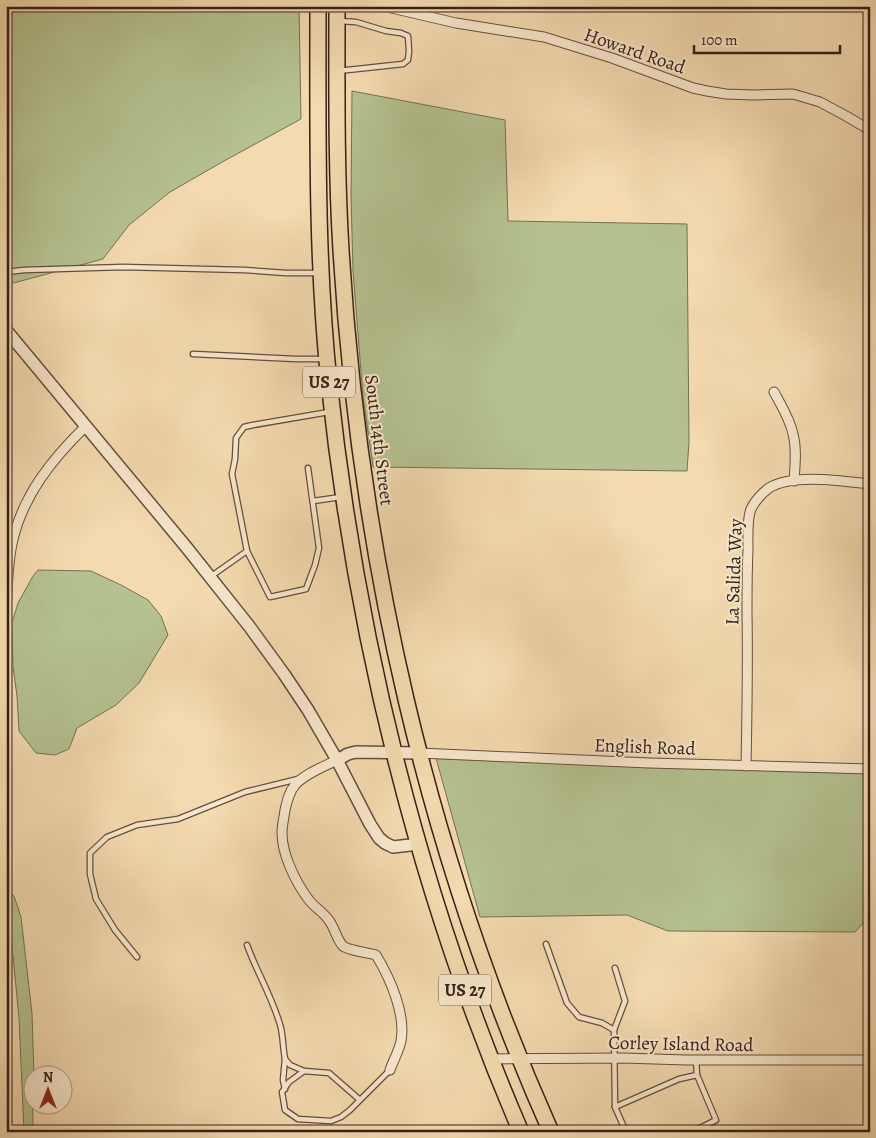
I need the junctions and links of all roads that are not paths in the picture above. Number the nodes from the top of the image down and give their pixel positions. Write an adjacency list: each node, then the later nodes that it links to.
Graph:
1 (318, 6): 7 (highway, US 27)
2 (384, 6): 5 (street, Howard Road)
3 (337, 14): 4 (highway, South 14th Street / US 27); 4 (lane)
4 (337, 71): 8 (highway, South 14th Street / US 27)
5 (870, 130)
6 (6, 272): 7 (lane)
7 (322, 274): 8 (highway); 11 (highway, US 27)
8 (345, 302): 24 (highway, South 14th Street / US 27)
9 (6, 330): 14 (street)
10 (193, 354): 11 (lane)
11 (327, 359): 13 (highway, US 27)
12 (774, 392): 16 (street)
13 (333, 411): 18 (highway, US 27); 20 (lane)
14 (86, 426): 21 (street); 22 (street)
15 (308, 468): 19 (lane)
16 (794, 481): 17 (street, La Salida Way); 26 (street, La Salida Way)
17 (870, 484)
18 (344, 496): 19 (lane); 23 (highway, US 27)
19 (312, 501): 20 (lane)
20 (247, 551): 21 (lane)
21 (210, 577): 25 (street)
22 (6, 617)
23 (394, 752): 24 (street); 25 (street); 29 (highway, US 27)
24 (419, 753): 26 (street, English Road); 35 (highway, US 27)
25 (337, 760): 28 (street); 29 (street)
26 (746, 766): 27 (street, English Road)
27 (870, 769)
28 (301, 779): 32 (lane); 41 (street)
29 (419, 844): 38 (highway, US 27)
30 (546, 944): 34 (lane)
31 (247, 945): 37 (lane)
32 (136, 957)
33 (615, 968): 34 (lane)
34 (614, 1030): 36 (lane)
35 (519, 1058): 36 (street, Corley Island Road); 38 (street, Corley Island Road); 48 (highway, US 27)
36 (614, 1058): 39 (street, Corley Island Road); 46 (lane)
37 (285, 1059): 42 (lane); 44 (lane)
38 (491, 1059): 47 (highway, US 27)
39 (696, 1060): 40 (street, Corley Island Road); 43 (lane)
40 (870, 1060)
41 (390, 1070): 45 (lane)
42 (304, 1071): 44 (lane); 45 (lane)
43 (697, 1076): 46 (lane); 50 (lane)
44 (285, 1089): 45 (lane)
45 (360, 1100)
46 (615, 1108): 49 (lane)
47 (520, 1132)
48 (551, 1132)
49 (626, 1132)
50 (692, 1132)

